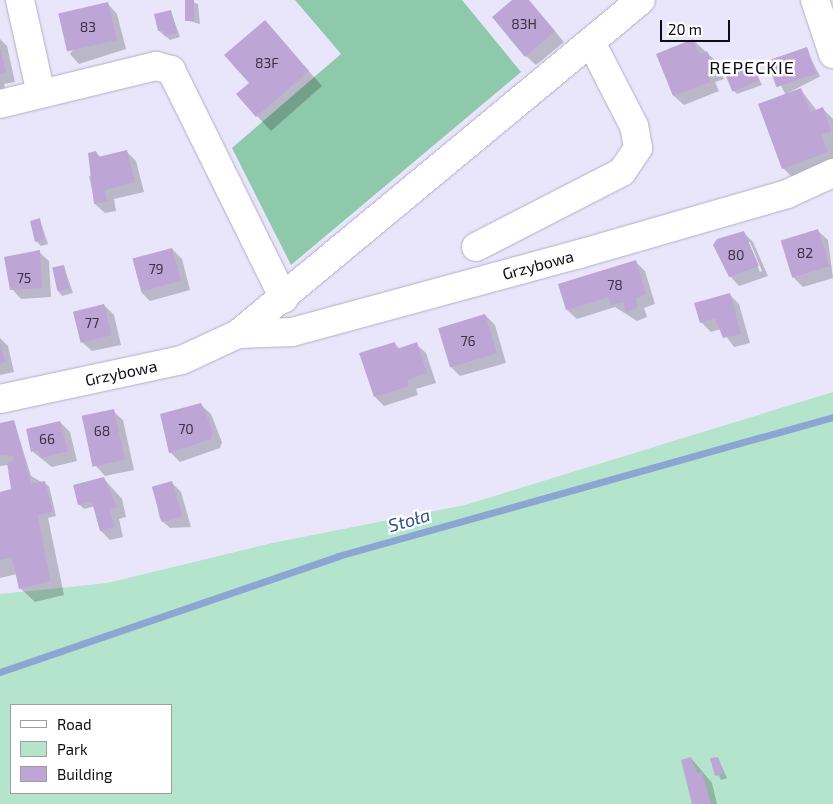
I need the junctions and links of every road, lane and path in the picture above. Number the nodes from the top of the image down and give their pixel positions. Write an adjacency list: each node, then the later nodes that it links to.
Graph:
1 (20, 0): 6 (street)
2 (641, 0): 4 (street, Grzybowa)
3 (816, 0): 5 (street)
4 (591, 42): 9 (street); 10 (street, Grzybowa)
5 (833, 54)
6 (41, 94): 7 (street); 10 (street)
7 (0, 104)
8 (833, 173): 11 (street, Grzybowa)
9 (476, 247)
10 (284, 298): 11 (street, Grzybowa)
11 (238, 334): 12 (street, Grzybowa)
12 (0, 400)

